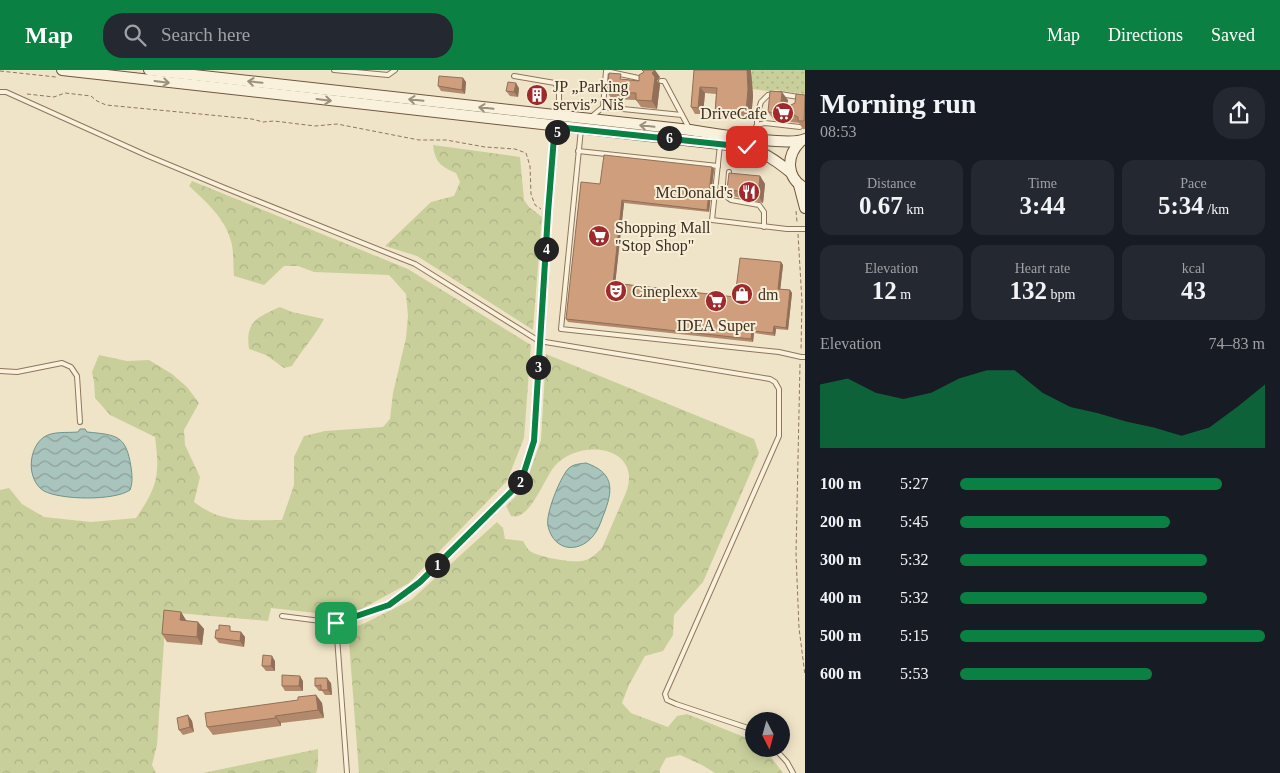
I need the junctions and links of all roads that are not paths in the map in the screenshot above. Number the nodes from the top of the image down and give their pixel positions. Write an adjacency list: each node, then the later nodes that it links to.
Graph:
1 (62, 70): 17 (main road, one-way to 17)
2 (148, 70): 17 (main road, one-way to 2)
3 (334, 70): 4 (lane)
4 (395, 70)
5 (514, 76): 9 (lane)
6 (645, 79): 14 (lane)
7 (661, 80): 15 (lane)
8 (566, 84): 9 (lane)
9 (559, 90): 17 (lane)
10 (0, 92): 33 (lane)
11 (796, 97): 12 (lane); 13 (lane); 18 (lane)
12 (805, 98)
13 (796, 104)
14 (603, 107): 15 (lane); 16 (lane)
15 (682, 115): 21 (lane)
16 (588, 119): 17 (main road); 21 (main road, one-way to 16)
17 (558, 122): 20 (main road); 33 (lane)
18 (757, 125): 19 (lane); 22 (lane)
19 (800, 127)
20 (581, 129): 24 (main road); 25 (lane)
21 (690, 130): 22 (main road)
22 (750, 138): 23 (main road)
23 (803, 141): 28 (main road)
24 (720, 144): 26 (lane); 28 (main road)
25 (578, 151): 26 (lane); 34 (lane)
26 (718, 166): 31 (lane)
27 (729, 172): 31 (lane)
28 (790, 172): 29 (main road)
29 (802, 187): 30 (main road)
30 (801, 209)
31 (764, 227): 32 (lane)
32 (805, 229)
33 (539, 341): 38 (lane); 39 (lane)
34 (805, 357)
35 (0, 371): 36 (lane)
36 (80, 422)
37 (282, 616): 38 (lane)
38 (336, 623): 41 (lane)
39 (745, 727)
40 (783, 758): 42 (lane)
41 (348, 773)
42 (793, 773)

